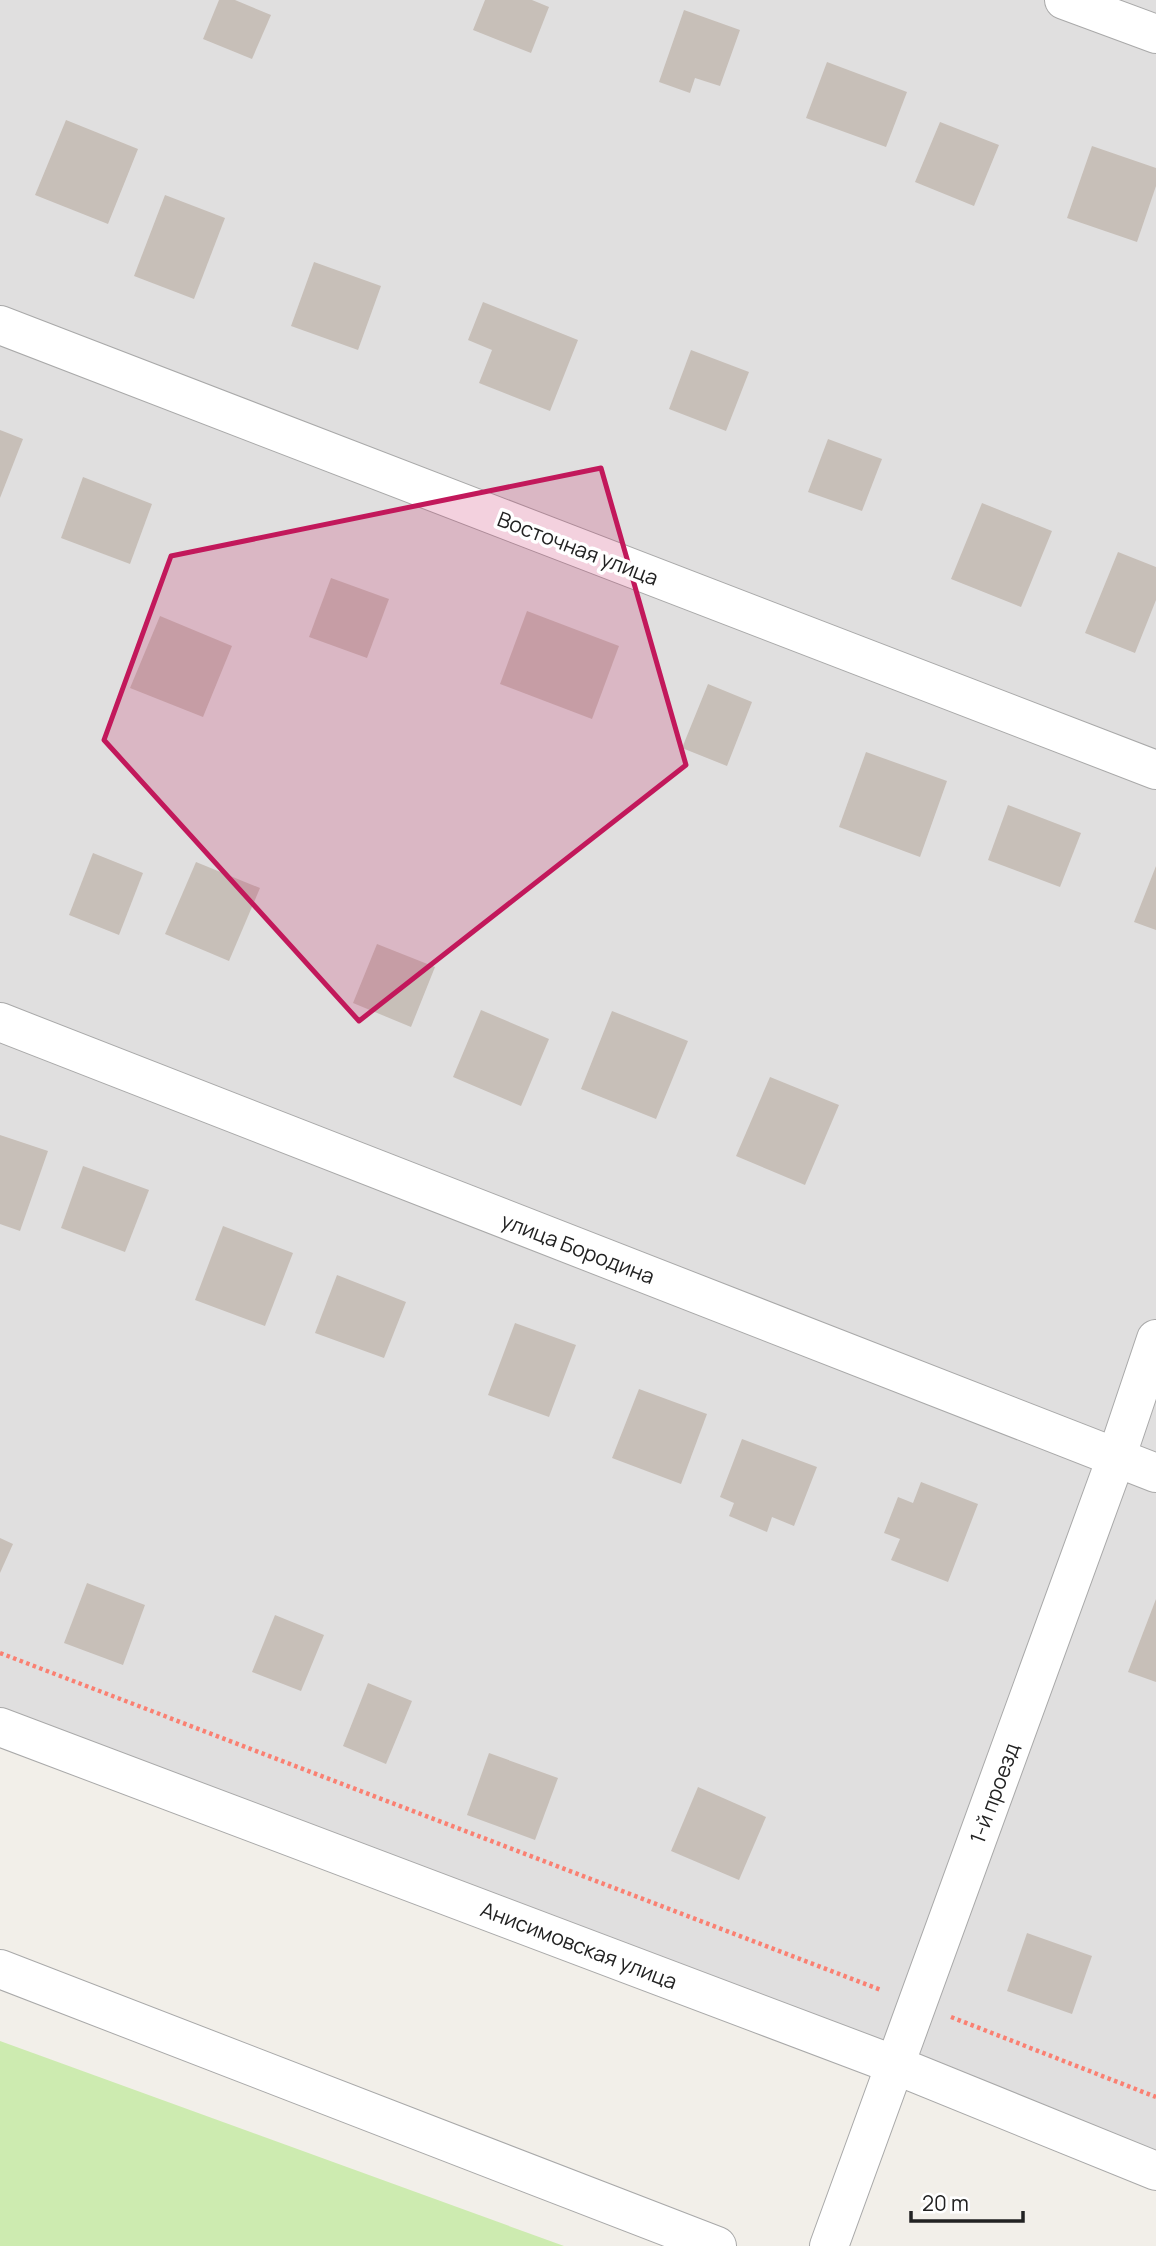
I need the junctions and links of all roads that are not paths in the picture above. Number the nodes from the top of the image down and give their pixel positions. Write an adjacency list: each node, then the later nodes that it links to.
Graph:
1 (1064, 0): 2 (street)
2 (1156, 34)
3 (0, 326): 4 (street, Восточная улица)
4 (1156, 770)
5 (0, 1022): 7 (street, улица Бородина)
6 (1156, 1339): 7 (street, 1-й проезд)
7 (1116, 1458): 8 (street, улица Бородина); 11 (street, 1-й проезд)
8 (1156, 1473)
9 (0, 1727): 11 (street, Анисимовская улица)
10 (0, 1969): 13 (street)
11 (895, 2064): 12 (street, Анисимовская улица); 14 (street, 1-й проезд)
12 (1156, 2171)
13 (718, 2246)
14 (829, 2246)

